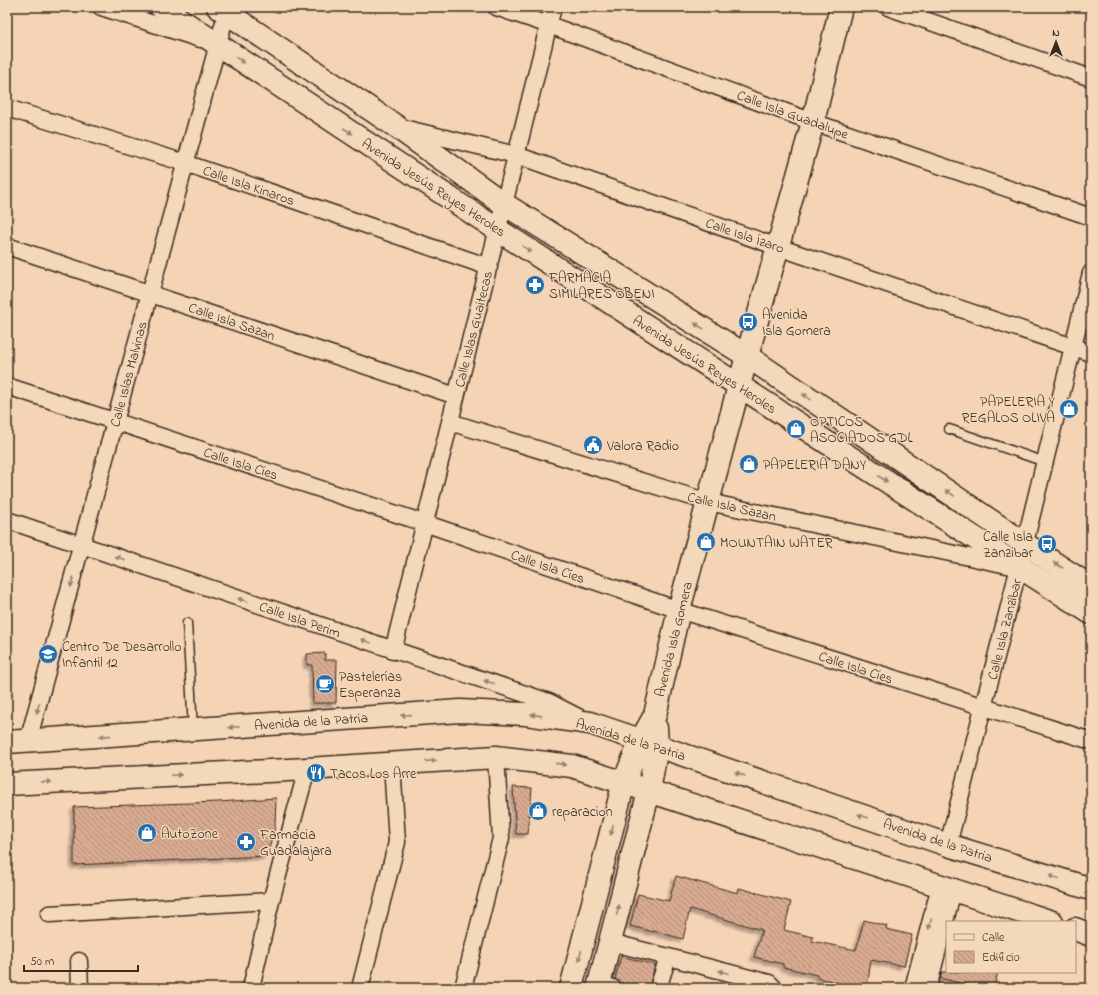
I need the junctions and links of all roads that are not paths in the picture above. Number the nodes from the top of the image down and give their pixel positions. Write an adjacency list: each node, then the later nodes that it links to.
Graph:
1 (101, 7): 9 (street)
2 (161, 7): 9 (street, Avenida Jesús Reyes Heroles)
3 (496, 7): 8 (street, Calle Isla Guadalupe)
4 (553, 7): 8 (street, Calle Islas Guaitecas)
5 (841, 7): 12 (street, Avenida Isla Gomera)
6 (888, 7): 10 (street)
7 (224, 9): 9 (street, Calle Islas Malvinas); 13 (street, Avenida Jesús Reyes Heroles)
8 (549, 25): 12 (street, Calle Isla Guadalupe); 14 (street, Calle Islas Guaitecas)
9 (218, 45): 15 (street, Calle Islas Malvinas); 18 (street, Avenida Jesús Reyes Heroles, one-way to 18)
10 (1091, 78)
11 (7, 108): 15 (street, Calle Isla Kinaros)
12 (813, 122): 17 (street, Calle Isla Guadalupe); 20 (street, Avenida Isla Gomera)
13 (397, 127): 14 (street, Calle Isla Ízaro); 16 (street, Avenida Jesús Reyes Heroles)
14 (516, 155): 16 (street, Calle Islas Guaitecas); 20 (street, Calle Isla Ízaro)
15 (185, 163): 21 (street, Calle Isla Kinaros); 23 (street, Calle Islas Malvinas)
16 (504, 204): 18 (street, Calle Islas Guaitecas); 26 (street, Avenida Jesús Reyes Heroles, one-way to 16)
17 (1091, 217)
18 (498, 230): 21 (street, Calle Islas Guaitecas); 27 (street, Avenida Jesús Reyes Heroles, one-way to 27)
19 (7, 246): 23 (street, Calle Isla Sazan)
20 (778, 247): 24 (street, Calle Isla Ízaro); 26 (street, Avenida Isla Gomera)
21 (489, 267): 29 (street, Calle Islas Guaitecas)
22 (1091, 273): 24 (street, Calle Isla Zanzíbar)
23 (150, 293): 29 (street, Calle Isla Sazan); 30 (street, Calle Islas Malvinas)
24 (1074, 347): 25 (street, Calle Isla Ízaro); 33 (street, Calle Isla Zanzíbar)
25 (1091, 353)
26 (747, 356): 27 (street, Avenida Isla Gomera); 37 (street, Avenida Jesús Reyes Heroles, one-way to 26)
27 (739, 385): 34 (street, Avenida Isla Gomera); 39 (street, Avenida Jesús Reyes Heroles, one-way to 39)
28 (7, 386): 30 (street, Calle Isla Cíes)
29 (456, 396): 31 (street, Calle Islas Guaitecas)
30 (115, 422): 36 (street, Calle Isla Cíes); 38 (street, Calle Islas Malvinas)
31 (450, 422): 34 (street, Calle Isla Sazan); 36 (street, Calle Islas Guaitecas)
32 (949, 429): 33 (lane)
33 (1045, 462): 37 (street, Calle Isla Zanzíbar)
34 (708, 502): 39 (street, Calle Isla Sazan); 41 (street, Avenida Isla Gomera)
35 (7, 520): 38 (street, Calle Isla Perim)
36 (424, 523): 41 (street, Calle Isla Cíes); 44 (street, Calle Islas Guaitecas)
37 (1025, 544): 39 (street, Calle Isla Zanzíbar); 40 (street, Avenida Jesús Reyes Heroles, one-way to 37)
38 (82, 545): 44 (street, Calle Isla Perim, one-way to 38); 48 (street, Calle Islas Malvinas, one-way to 48)
39 (1019, 567): 42 (street, Avenida Jesús Reyes Heroles); 45 (street, Calle Isla Zanzíbar)
40 (1091, 587)
41 (679, 610): 45 (street, Calle Isla Cíes); 51 (street, Avenida Isla Gomera)
42 (1091, 613)
43 (187, 623): 47 (lane)
44 (393, 651): 46 (street, Calle Isla Perim, one-way to 44)
45 (984, 707): 49 (street, Calle Isla Cíes); 58 (street, Calle Isla Zanzíbar)
46 (590, 723): 47 (street, Avenida de la Patria, one-way to 47); 51 (street, Avenida de la Patria)
47 (193, 730): 48 (street, Avenida de la Patria, one-way to 48)
48 (28, 741): 50 (street, Avenida de la Patria)
49 (1091, 741)
50 (7, 742)
51 (649, 743): 55 (street, Avenida Isla Gomera); 57 (street, Avenida Isla Gomera); 58 (street, Avenida de la Patria, one-way to 51)
52 (496, 757): 53 (street, one-way to 52); 55 (street, one-way to 55); 73 (street)
53 (392, 764): 54 (street); 72 (street)
54 (308, 769): 56 (street, one-way to 54); 61 (street)
55 (624, 782): 57 (street); 74 (street, Avenida Isla Gomera, one-way to 74)
56 (7, 784)
57 (649, 790): 59 (street); 66 (street, Avenida Isla Gomera, one-way to 57)
58 (948, 845): 60 (street, Avenida de la Patria, one-way to 58)
59 (946, 888): 63 (street); 77 (street, one-way to 77); 78 (street)
60 (1091, 889)
61 (271, 901): 62 (street); 71 (street)
62 (49, 914)
63 (1049, 921)
64 (1076, 929): 65 (street)
65 (1091, 935)
66 (610, 942): 67 (street); 69 (street, Avenida Isla Gomera)
67 (668, 957): 75 (street); 76 (street, one-way to 67)
68 (79, 961): 70 (street)
69 (603, 987)
70 (80, 988)
71 (251, 988)
72 (360, 988)
73 (463, 988)
74 (572, 988)
75 (658, 988)
76 (774, 988)
77 (913, 988)
78 (928, 988)

